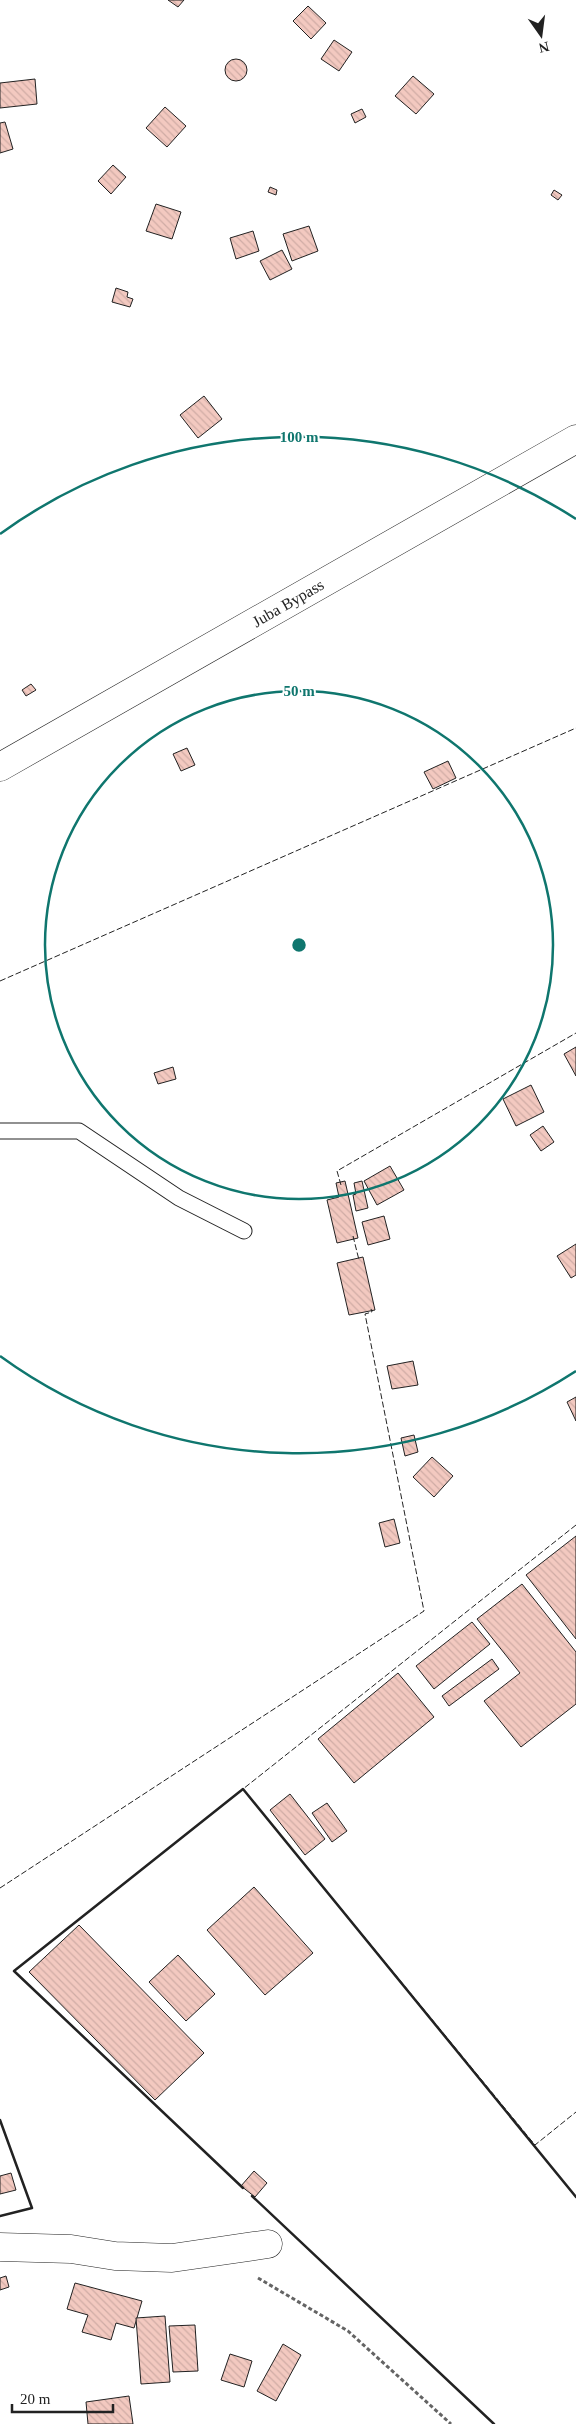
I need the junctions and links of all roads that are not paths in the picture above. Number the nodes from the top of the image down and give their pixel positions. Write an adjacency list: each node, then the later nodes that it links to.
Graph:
1 (576, 439): 2 (main road, Juba Bypass)
2 (0, 767)
3 (0, 1131): 4 (lane)
4 (244, 1231)
5 (268, 2244): 6 (main road)
6 (0, 2247)

